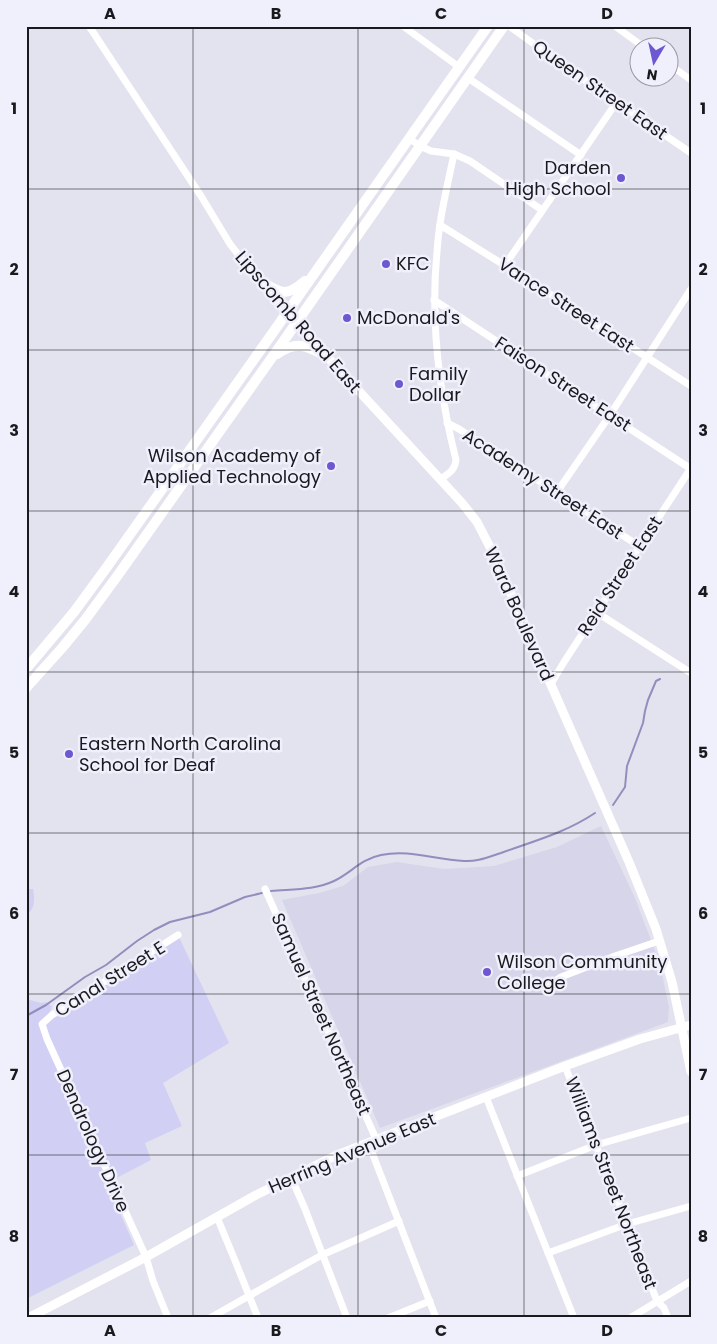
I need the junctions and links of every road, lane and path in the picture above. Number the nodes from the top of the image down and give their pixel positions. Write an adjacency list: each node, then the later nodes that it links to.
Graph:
1 (89, 26): 22 (street, Lipscomb Road East)
2 (403, 26): 8 (street)
3 (488, 26): 8 (highway)
4 (504, 26): 10 (highway)
5 (509, 26): 12 (street, Queen Street East)
6 (615, 26): 7 (street)
7 (631, 38)
8 (459, 67): 13 (highway)
9 (680, 72): 11 (street)
10 (468, 78): 14 (highway); 17 (street)
11 (691, 80)
12 (616, 103): 15 (street, Queen Street East); 17 (street)
13 (410, 139): 14 (street); 21 (highway)
14 (420, 146): 16 (street); 27 (highway)
15 (691, 153)
16 (454, 154): 18 (street); 19 (street)
17 (581, 155): 18 (street)
18 (542, 210): 20 (street)
19 (440, 225): 20 (street, Vance Street East); 25 (street)
20 (505, 266): 29 (street, Vance Street East)
21 (316, 272): 22 (highway); 26 (highway)
22 (260, 282): 26 (street, Lipscomb Road East)
23 (691, 289): 24 (street)
24 (688, 298): 29 (street)
25 (434, 300): 32 (street, Faison Street East); 33 (street)
26 (286, 314): 27 (main road, Lipscomb Road East); 39 (highway)
27 (296, 324): 28 (main road, Lipscomb Road East); 30 (highway)
28 (324, 355): 30 (highway); 35 (main road, Lipscomb Road East)
29 (647, 357): 31 (street, Vance Street East); 32 (street)
30 (270, 359): 42 (highway)
31 (691, 386)
32 (610, 415): 34 (street, Faison Street East); 36 (street)
33 (447, 423): 35 (street); 36 (street, Academy Street East)
34 (691, 469): 37 (street, Reid Street East)
35 (441, 479): 41 (main road, Ward Boulevard)
36 (556, 492): 37 (street, Academy Street East)
37 (639, 546): 38 (street, Reid Street East)
38 (596, 612): 40 (street); 41 (street, Reid Street East)
39 (26, 669)
40 (691, 673)
41 (551, 684): 45 (main road, Ward Boulevard)
42 (26, 688)
43 (265, 889): 53 (street, Samuel Street Northeast)
44 (178, 935): 47 (street, Canal Street E)
45 (659, 941): 46 (street); 48 (main road, Ward Boulevard)
46 (545, 988)
47 (42, 1024): 63 (street, Dendrology Drive)
48 (686, 1026): 49 (main road, Herring Avenue East); 50 (main road, Ward Boulevard)
49 (565, 1066): 51 (main road, Herring Avenue East); 54 (street, Williams Street Northeast)
50 (691, 1072)
51 (486, 1096): 53 (main road, Herring Avenue East); 55 (street)
52 (691, 1118): 54 (street)
53 (372, 1141): 56 (main road, Herring Avenue East); 59 (street, Samuel Street Northeast)
54 (596, 1145): 55 (street); 60 (street, Williams Street Northeast)
55 (517, 1176): 61 (street)
56 (291, 1177): 58 (main road, Herring Avenue East); 62 (street)
57 (691, 1206): 60 (street)
58 (217, 1217): 63 (main road, Herring Avenue East); 65 (street)
59 (399, 1221): 62 (street); 66 (street, Samuel Street Northeast)
60 (627, 1224): 61 (street); 67 (street, Williams Street Northeast)
61 (548, 1253): 75 (street)
62 (322, 1255): 65 (street); 72 (street)
63 (146, 1257): 68 (main road, Herring Avenue East); 69 (street, Dendrology Drive)
64 (691, 1281): 67 (street)
65 (248, 1296): 70 (street); 71 (street)
66 (430, 1301): 73 (street); 74 (street, Samuel Street Northeast)
67 (657, 1301): 76 (street); 77 (street, Williams Street Northeast)
68 (28, 1318)
69 (168, 1318)
70 (210, 1318)
71 (258, 1318)
72 (347, 1318)
73 (388, 1318)
74 (436, 1318)
75 (574, 1318)
76 (630, 1318)
77 (668, 1318)

